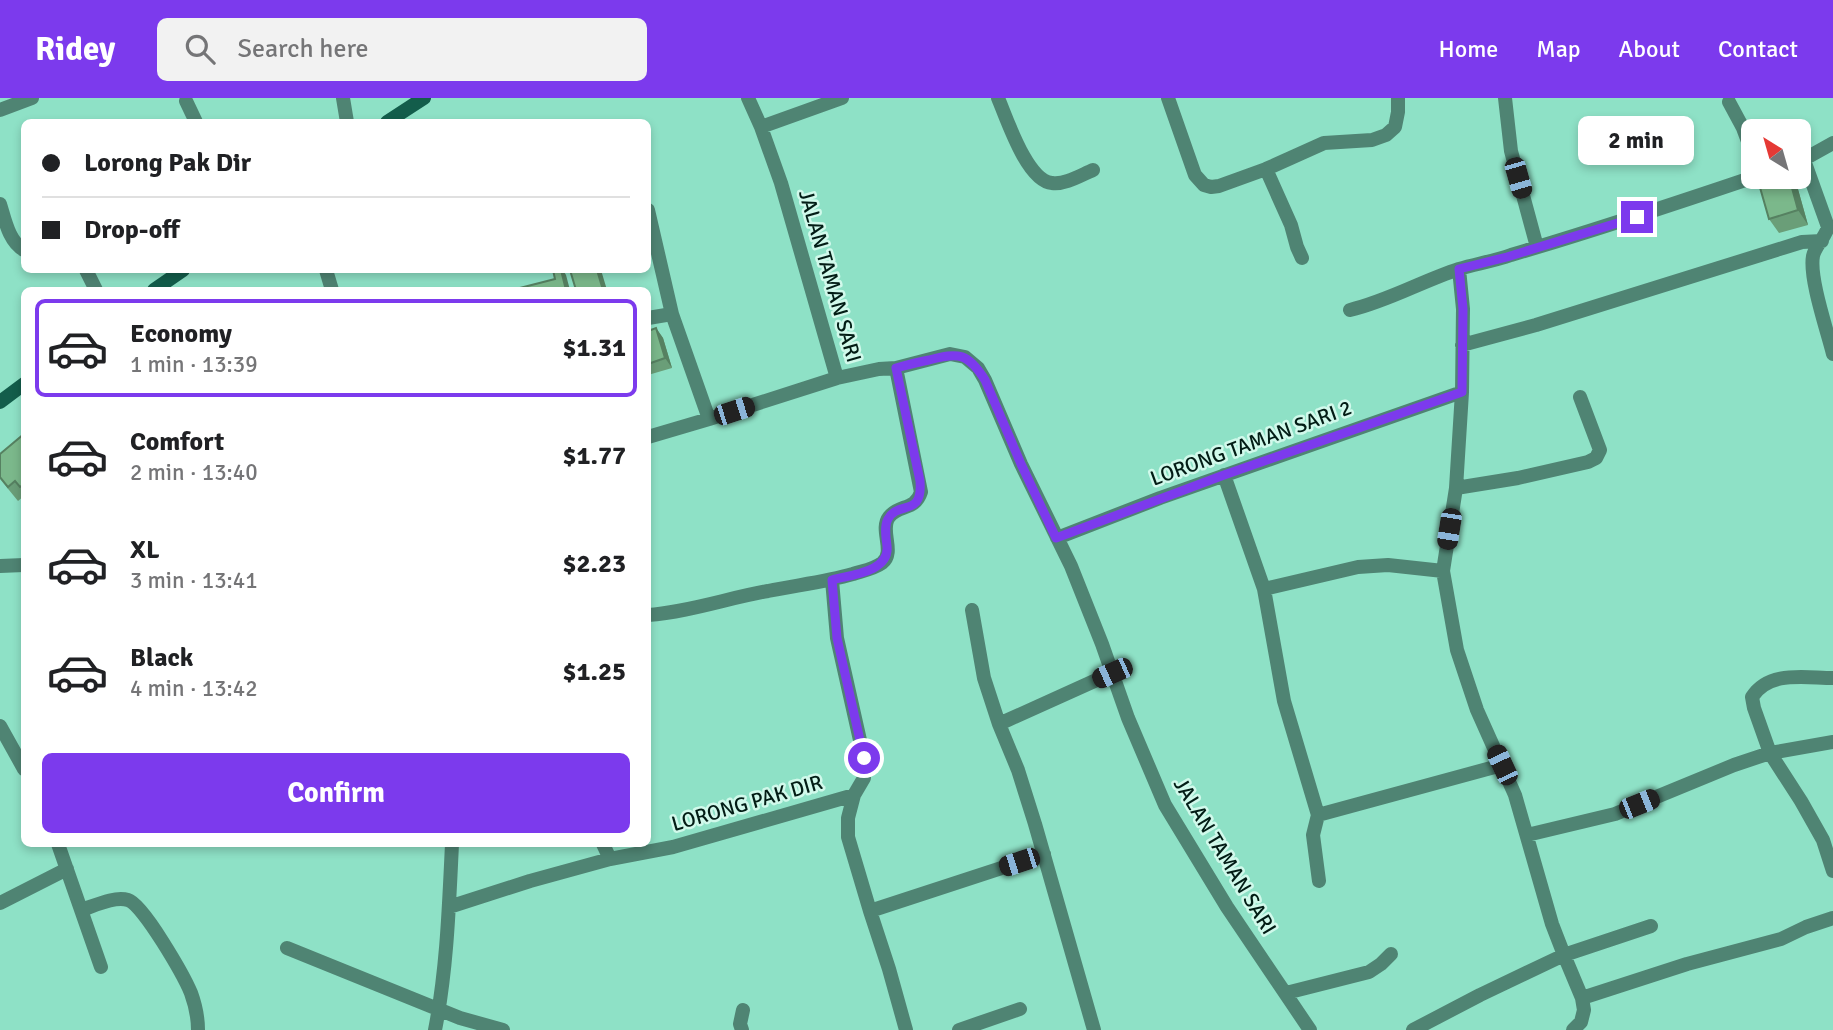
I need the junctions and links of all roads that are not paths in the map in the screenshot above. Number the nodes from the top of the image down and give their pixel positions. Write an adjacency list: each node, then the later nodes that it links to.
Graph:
1 (32, 98): 12 (street)
2 (343, 98): 14 (street)
3 (424, 98): 15 (main road)
4 (748, 98): 17 (street, JALAN TAMAN SARI)
5 (842, 98): 17 (street)
6 (998, 98): 21 (street)
7 (1168, 98): 20 (street)
8 (1398, 98): 20 (street)
9 (1505, 98): 27 (street)
10 (186, 101): 13 (street)
11 (1729, 102): 16 (street)
12 (0, 110)
13 (195, 119)
14 (346, 119)
15 (392, 119)
16 (1741, 124)
17 (761, 127): 39 (street, JALAN TAMAN SARI)
18 (1833, 143): 19 (street)
19 (1811, 156)
20 (1266, 169): 29 (street)
21 (1093, 170)
22 (1741, 181): 27 (street)
23 (1811, 184): 26 (street)
24 (0, 204): 28 (street)
25 (651, 223): 34 (street)
26 (1822, 241): 36 (street); 37 (street)
27 (1537, 247): 30 (street)
28 (21, 248)
29 (1302, 258)
30 (1459, 269): 33 (street); 36 (street)
31 (179, 273): 32 (main road)
32 (158, 287)
33 (1350, 310)
34 (672, 314): 35 (street); 44 (street)
35 (651, 318)
36 (1462, 345): 41 (street)
37 (1833, 354)
38 (896, 368): 39 (street, JALAN TAMAN SARI); 48 (street, JALAN TAMAN SARI); 52 (street)
39 (837, 378): 44 (street)
40 (21, 386): 43 (main road)
41 (1462, 392): 46 (street, LORONG TAMAN SARI 2); 47 (street)
42 (1580, 397): 47 (street)
43 (0, 402)
44 (709, 419): 45 (street)
45 (651, 436)
46 (1224, 475): 48 (street, LORONG TAMAN SARI 2); 53 (street)
47 (1456, 488): 51 (street)
48 (1056, 538): 56 (street, JALAN TAMAN SARI)
49 (21, 565): 50 (street)
50 (0, 566)
51 (1443, 571): 53 (street); 63 (street)
52 (832, 580): 55 (street); 64 (street, LORONG PAK DIR)
53 (1264, 589): 65 (street)
54 (972, 610): 58 (street)
55 (651, 615)
56 (1112, 673): 58 (street); 85 (street, JALAN TAMAN SARI)
57 (1833, 678): 61 (street)
58 (999, 724): 70 (street)
59 (0, 726): 62 (street)
60 (1833, 742): 61 (street)
61 (1770, 753): 66 (street); 73 (street)
62 (21, 764)
63 (1502, 765): 65 (street); 66 (street)
64 (854, 795): 71 (street, LORONG PAK DIR); 78 (street, LORONG PAK DIR)
65 (1318, 815): 74 (street)
66 (1527, 835): 83 (street)
67 (59, 847): 72 (street)
68 (452, 847): 76 (street)
69 (604, 847): 71 (street)
70 (1044, 854): 78 (street); 96 (street)
71 (610, 859): 76 (street, LORONG PAK DIR)
72 (67, 869): 75 (street); 77 (street)
73 (1833, 871)
74 (1319, 881)
75 (0, 903)
76 (449, 907): 87 (street)
77 (81, 910): 84 (street); 90 (street)
78 (870, 911): 94 (street, LORONG PAK DIR)
79 (1833, 918): 86 (street)
80 (1651, 926): 83 (street)
81 (287, 948): 87 (street)
82 (1391, 954): 85 (street)
83 (1564, 955): 86 (street); 98 (street)
84 (101, 967)
85 (1286, 993): 97 (street, JALAN TAMAN SARI)
86 (1582, 998): 99 (street)
87 (439, 1008): 91 (street); 92 (street)
88 (1020, 1009): 95 (street)
89 (743, 1010): 93 (street)
90 (198, 1030)
91 (435, 1030)
92 (503, 1030)
93 (742, 1030)
94 (906, 1030)
95 (959, 1030)
96 (1094, 1030)
97 (1310, 1030)
98 (1413, 1030)
99 (1573, 1030)

